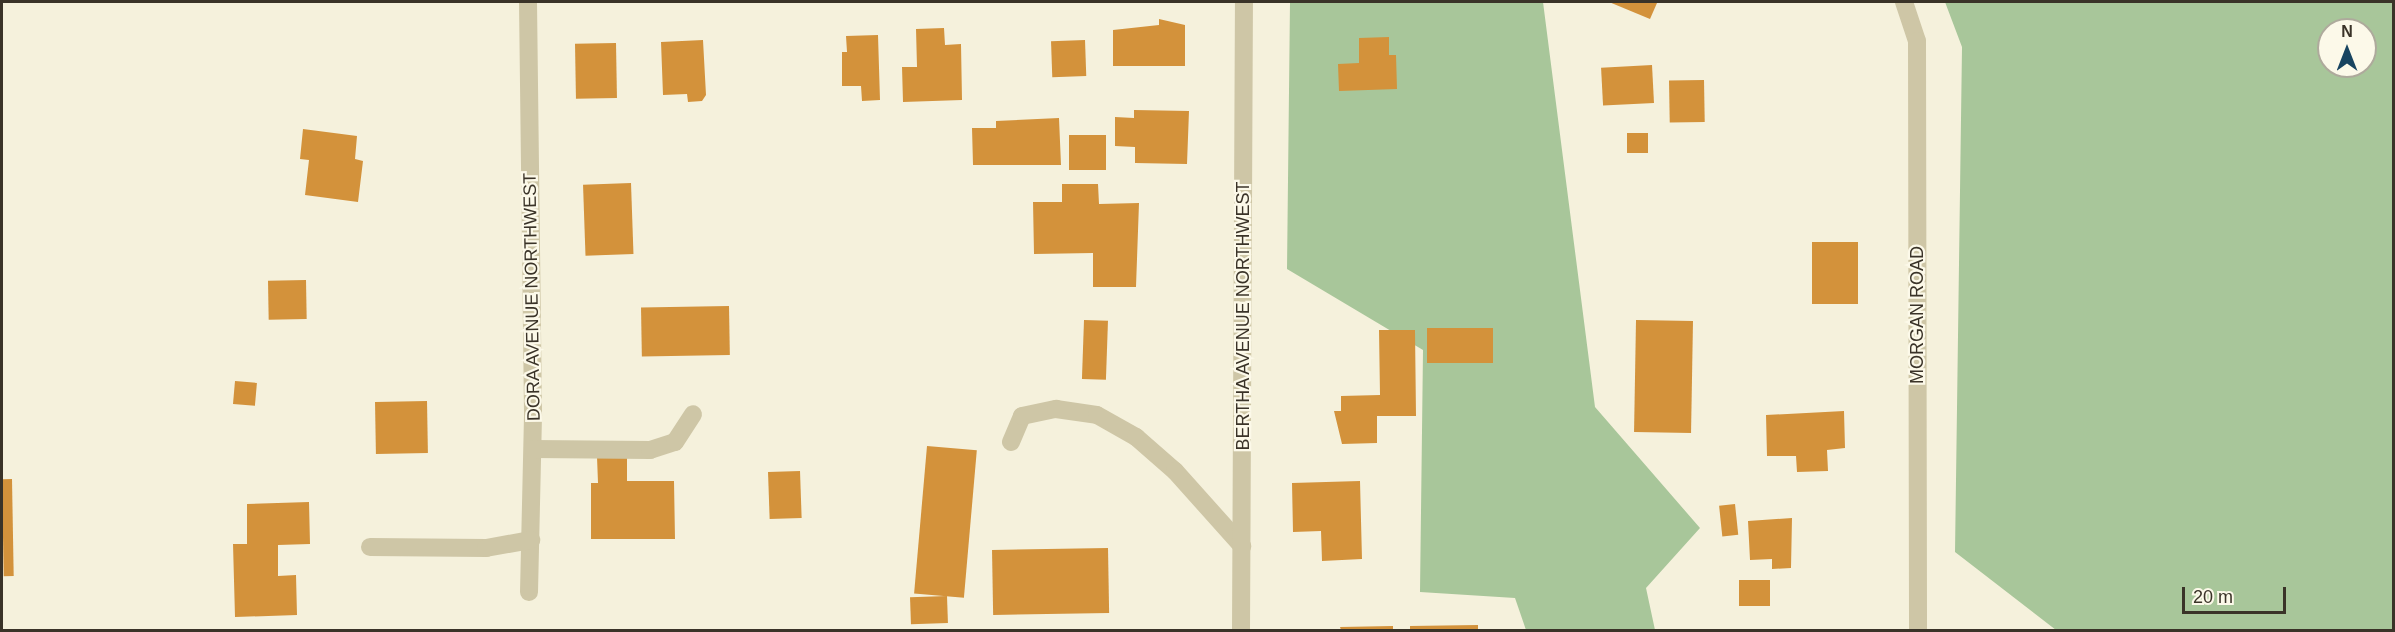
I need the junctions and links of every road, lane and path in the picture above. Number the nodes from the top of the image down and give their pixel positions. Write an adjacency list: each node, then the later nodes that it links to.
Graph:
1 (528, 2): 6 (street, DORA AVENUE NORTHWEST)
2 (1244, 2): 8 (street, BERTHA AVENUE NORTHWEST)
3 (1904, 2): 12 (street, MORGAN ROAD)
4 (693, 414): 6 (street)
5 (1011, 442): 8 (street)
6 (533, 449): 7 (street, DORA AVENUE NORTHWEST)
7 (531, 540): 9 (street); 10 (street, DORA AVENUE NORTHWEST)
8 (1242, 546): 11 (street, BERTHA AVENUE NORTHWEST)
9 (370, 547)
10 (529, 592)
11 (1241, 630)
12 (1918, 630)

